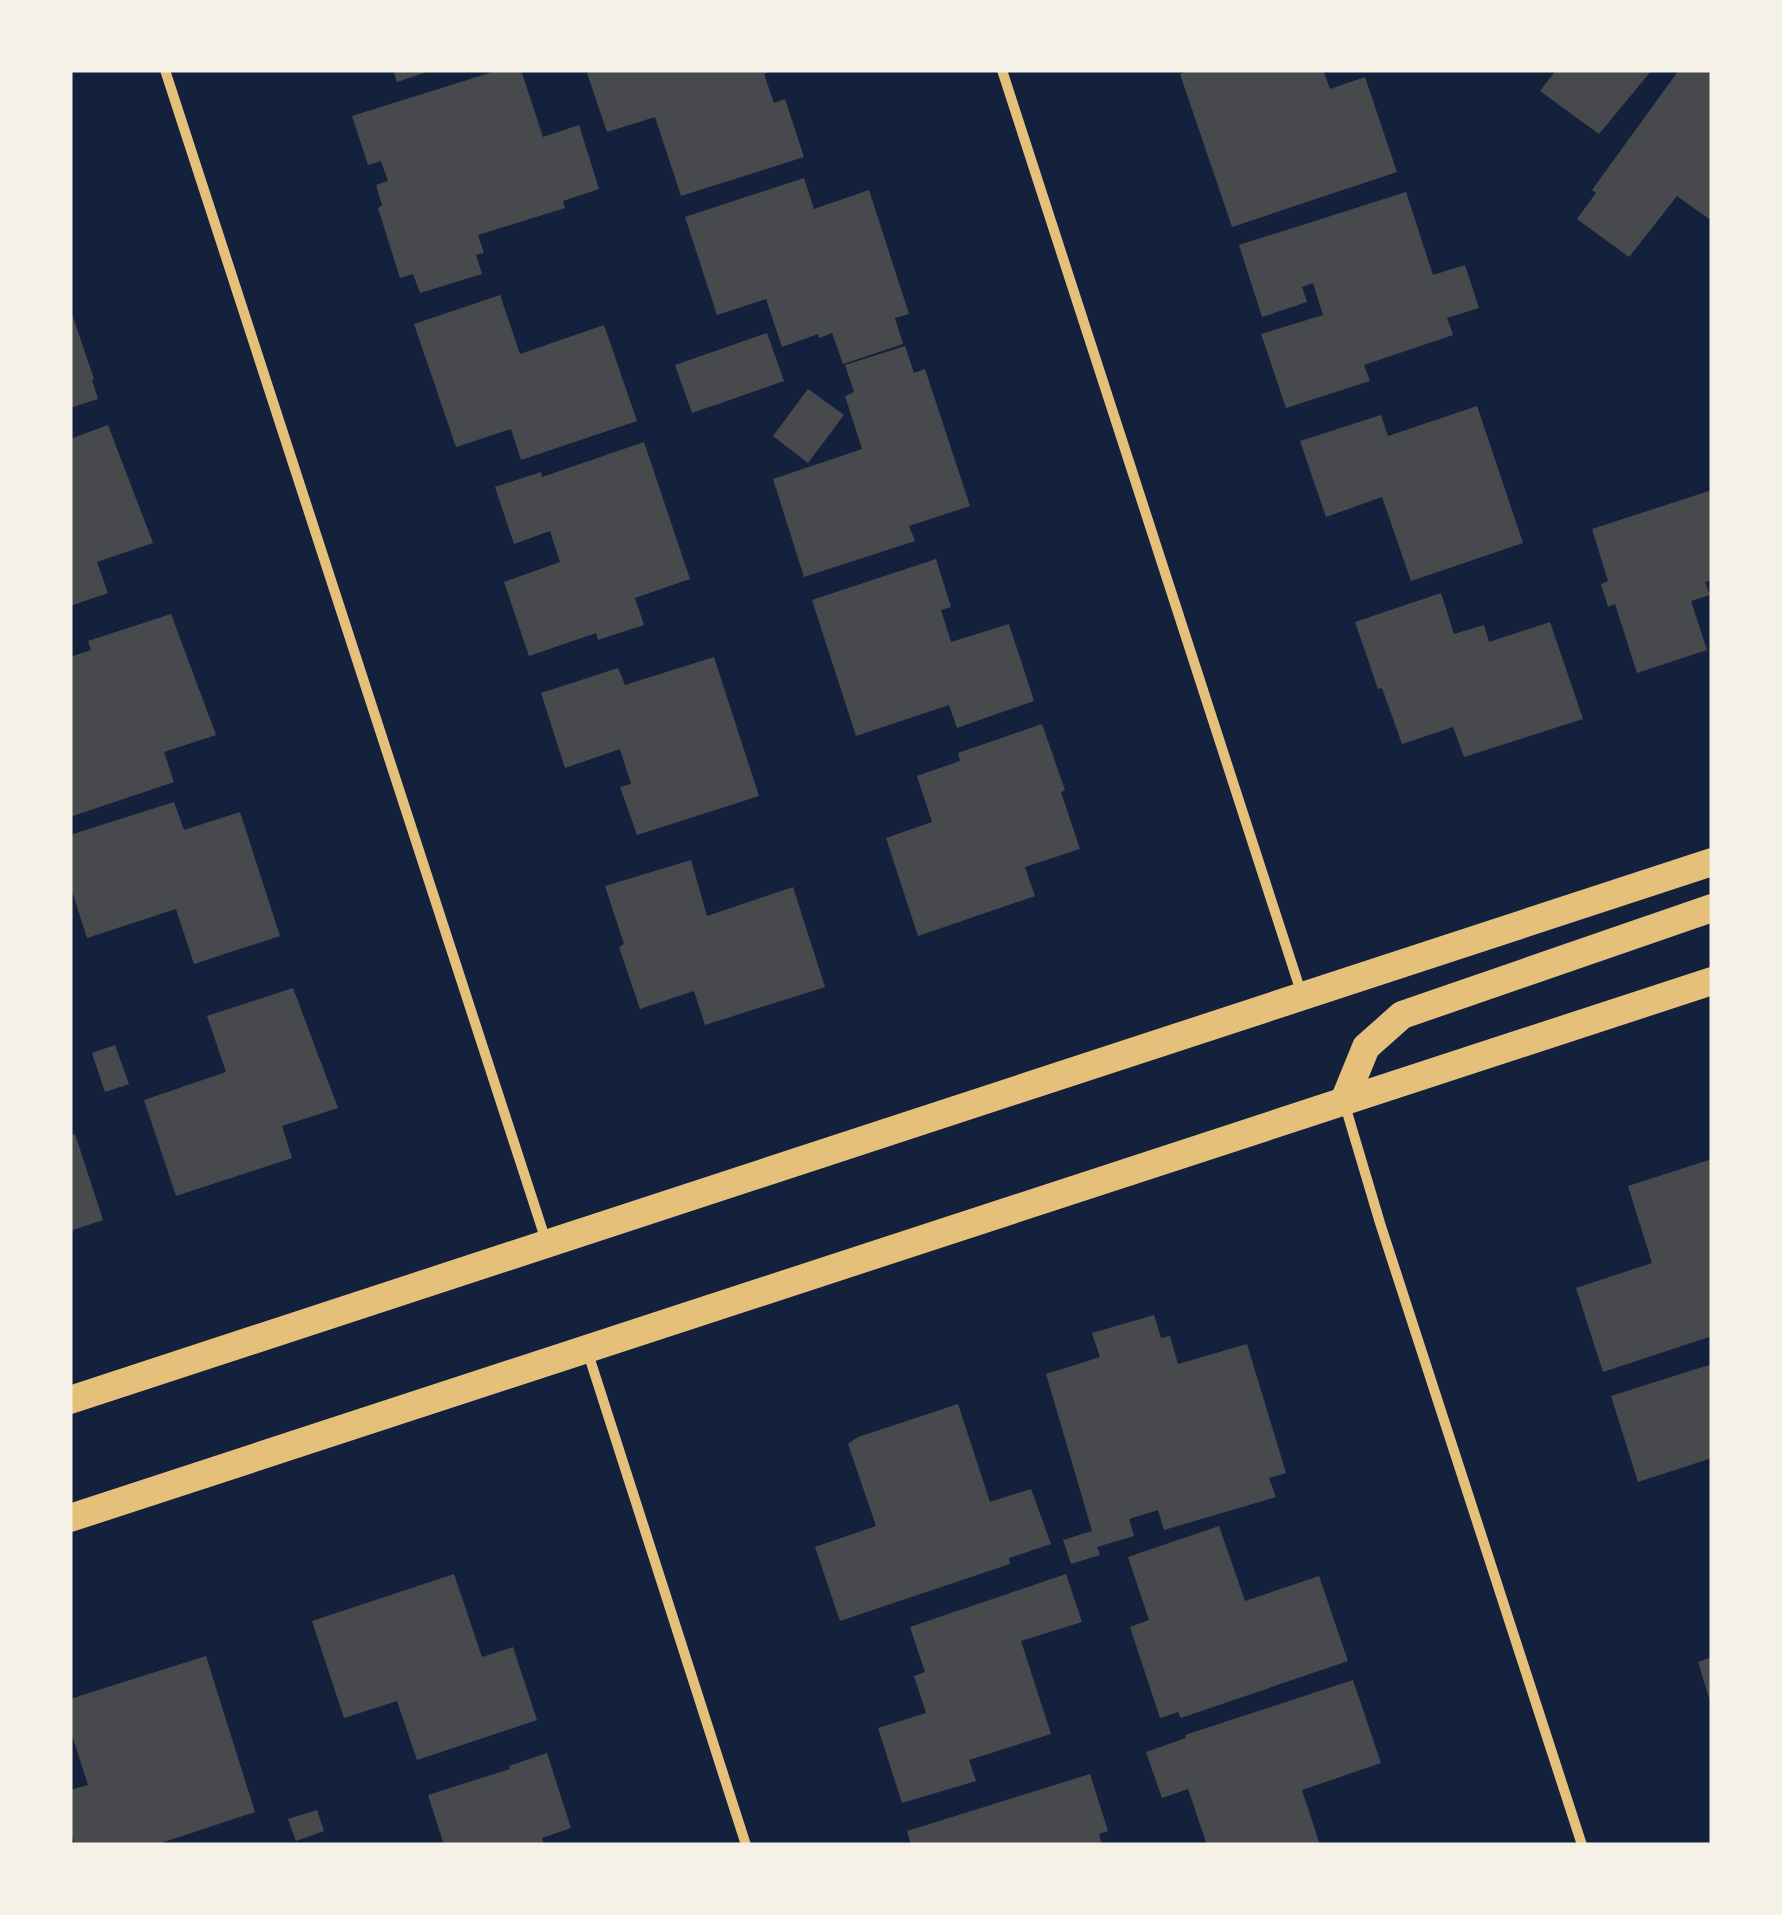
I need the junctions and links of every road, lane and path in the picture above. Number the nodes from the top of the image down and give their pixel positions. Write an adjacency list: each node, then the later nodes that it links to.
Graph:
1 (166, 70): 8 (street)
2 (1002, 70): 6 (street)
3 (1712, 862): 6 (highway)
4 (1712, 908): 7 (highway)
5 (1712, 981): 7 (highway)
6 (1302, 997): 8 (highway)
7 (1344, 1101): 9 (highway); 13 (street)
8 (547, 1244): 10 (highway)
9 (586, 1349): 11 (highway); 12 (street)
10 (70, 1400)
11 (70, 1518)
12 (746, 1845)
13 (1582, 1845)

